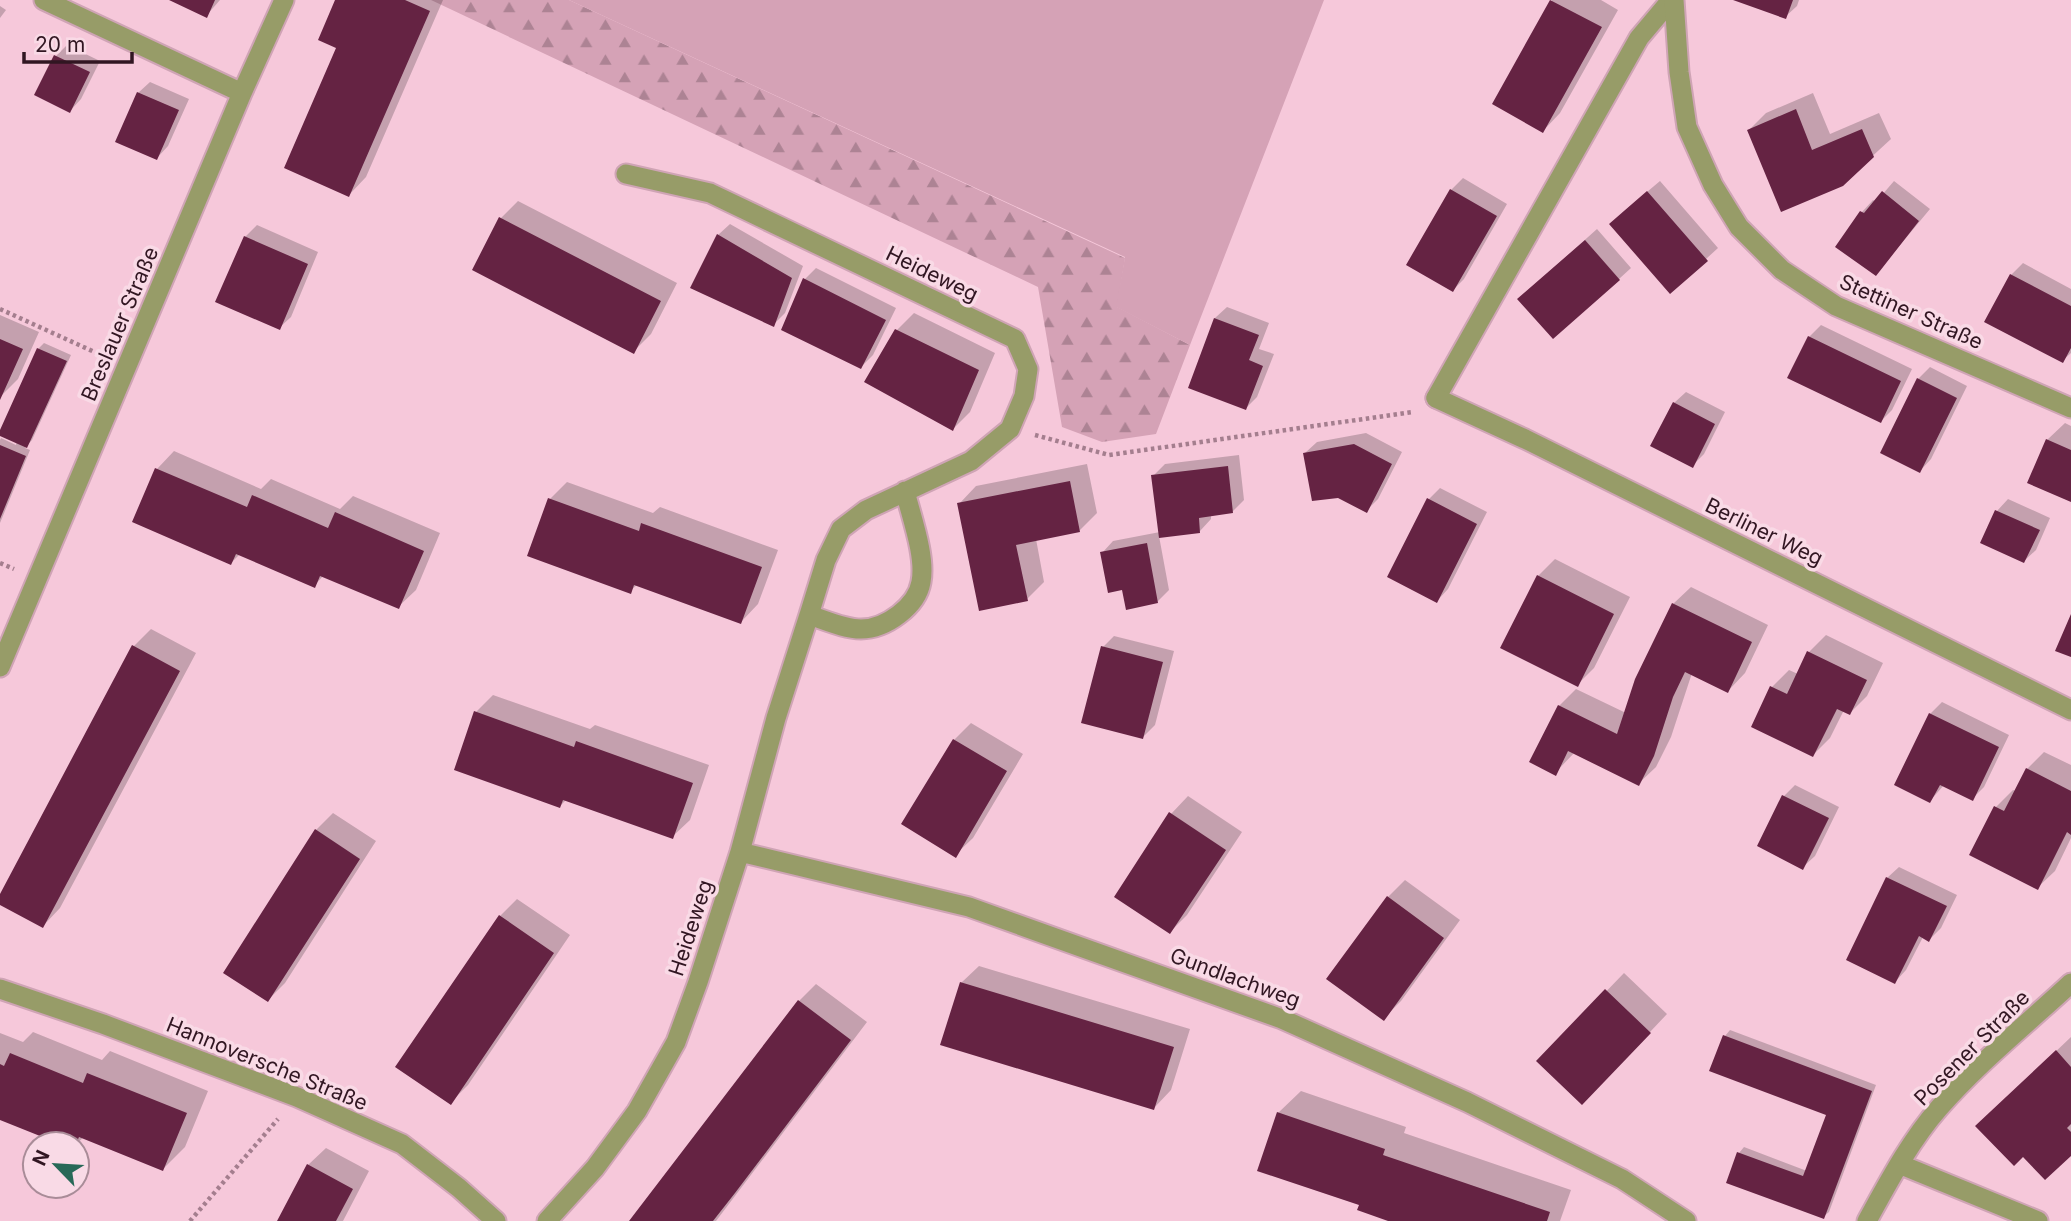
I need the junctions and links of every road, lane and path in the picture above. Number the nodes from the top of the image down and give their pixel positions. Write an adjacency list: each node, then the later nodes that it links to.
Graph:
1 (44, 0): 4 (street)
2 (284, 0): 4 (street, Breslauer Straße)
3 (1672, 0): 8 (street, Stettiner Straße); 9 (street, Stettiner Straße)
4 (242, 93): 7 (street, Breslauer Straße)
5 (626, 174): 10 (street, Heideweg)
6 (0, 309): 7 (path)
7 (127, 366): 13 (street, Breslauer Straße)
8 (1436, 398): 10 (path); 14 (street, Berliner Weg)
9 (2071, 408)
10 (1010, 429): 11 (street, Heideweg)
11 (905, 491): 12 (street, Heideweg); 12 (street)
12 (809, 615): 15 (street, Heideweg)
13 (0, 667)
14 (2071, 710)
15 (740, 852): 22 (street, Heideweg); 23 (street, Gundlachweg)
16 (2071, 983): 19 (street, Posener Straße)
17 (0, 989): 18 (street, Hannoversche Straße)
18 (297, 1097): 20 (path); 21 (street, Hannoversche Straße)
19 (1899, 1164): 24 (street, Posener Straße); 25 (street)
20 (190, 1221)
21 (496, 1221)
22 (547, 1221)
23 (1686, 1221)
24 (1867, 1221)
25 (2038, 1221)

